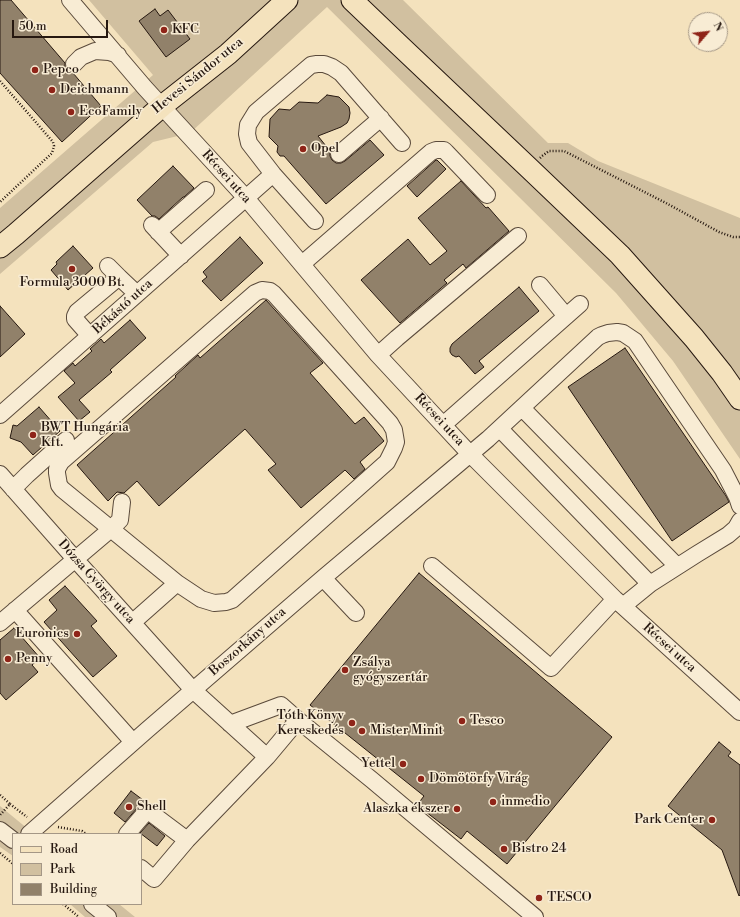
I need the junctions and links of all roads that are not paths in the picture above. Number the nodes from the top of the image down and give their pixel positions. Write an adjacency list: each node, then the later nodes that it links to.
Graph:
1 (70, 0): 5 (street, Récsei utca)
2 (291, 0): 4 (main road, Hevesi Sándor utca)
3 (352, 0): 28 (main road)
4 (280, 4): 7 (main road, Hevesi Sándor utca)
5 (118, 56): 6 (street); 7 (street, Récsei utca)
6 (74, 64)
7 (162, 106): 14 (street, Récsei utca); 17 (main road, Hevesi Sándor utca)
8 (381, 118): 9 (street); 10 (street); 11 (street)
9 (402, 143)
10 (339, 154)
11 (273, 174): 14 (street, Békástó utca); 15 (street)
12 (206, 190): 18 (street)
13 (487, 195): 19 (street)
14 (246, 198): 18 (street, Békástó utca); 19 (street, Récsei utca)
15 (315, 221)
16 (518, 236): 27 (street)
17 (0, 247)
18 (181, 256): 23 (street, Békástó utca)
19 (302, 264): 27 (street, Récsei utca)
20 (108, 266): 21 (street)
21 (120, 277): 23 (street); 26 (street)
22 (540, 285): 25 (street)
23 (137, 294): 26 (street, Békástó utca)
24 (580, 304): 25 (street)
25 (566, 316): 31 (street)
26 (90, 336): 30 (street, Békástó utca)
27 (378, 355): 31 (street, Récsei utca)
28 (740, 398)
29 (522, 408): 32 (street, Boszorkány utca); 38 (street, Boszorkány utca); 43 (street)
30 (0, 415)
31 (442, 425): 34 (street, Récsei utca)
32 (500, 429): 34 (street, Boszorkány utca); 46 (street)
33 (66, 440): 36 (street)
34 (470, 454): 44 (street, Boszorkány utca); 47 (street, Récsei utca)
35 (0, 474): 36 (street, Dózsa György utca)
36 (13, 489): 41 (street, Dózsa György utca)
37 (122, 502): 40 (street)
38 (740, 506)
39 (740, 521): 43 (street)
40 (111, 529): 41 (street); 45 (street); 45 (street)
41 (75, 559): 48 (street); 50 (street, Dózsa György utca)
42 (432, 566): 47 (street)
43 (677, 566): 46 (street)
44 (323, 578): 49 (street); 52 (street, Boszorkány utca)
45 (177, 583): 50 (street)
46 (650, 584): 47 (street)
47 (619, 603): 53 (street, Récsei utca)
48 (15, 610): 51 (street); 56 (street)
49 (356, 613)
50 (133, 622): 52 (street, Dózsa György utca)
51 (0, 623)
52 (193, 690): 55 (street, Dózsa György utca); 56 (street, Boszorkány utca)
53 (740, 712)
54 (298, 720): 55 (street); 57 (street); 66 (street)
55 (230, 724): 57 (street, Dózsa György utca)
56 (133, 742): 59 (street, Boszorkány utca)
57 (267, 757): 62 (street)
58 (0, 830): 61 (street)
59 (30, 833)
60 (128, 833): 62 (street)
61 (12, 839)
62 (187, 840): 63 (street)
63 (142, 869)
64 (93, 905): 65 (street)
65 (108, 917)
66 (535, 917)

